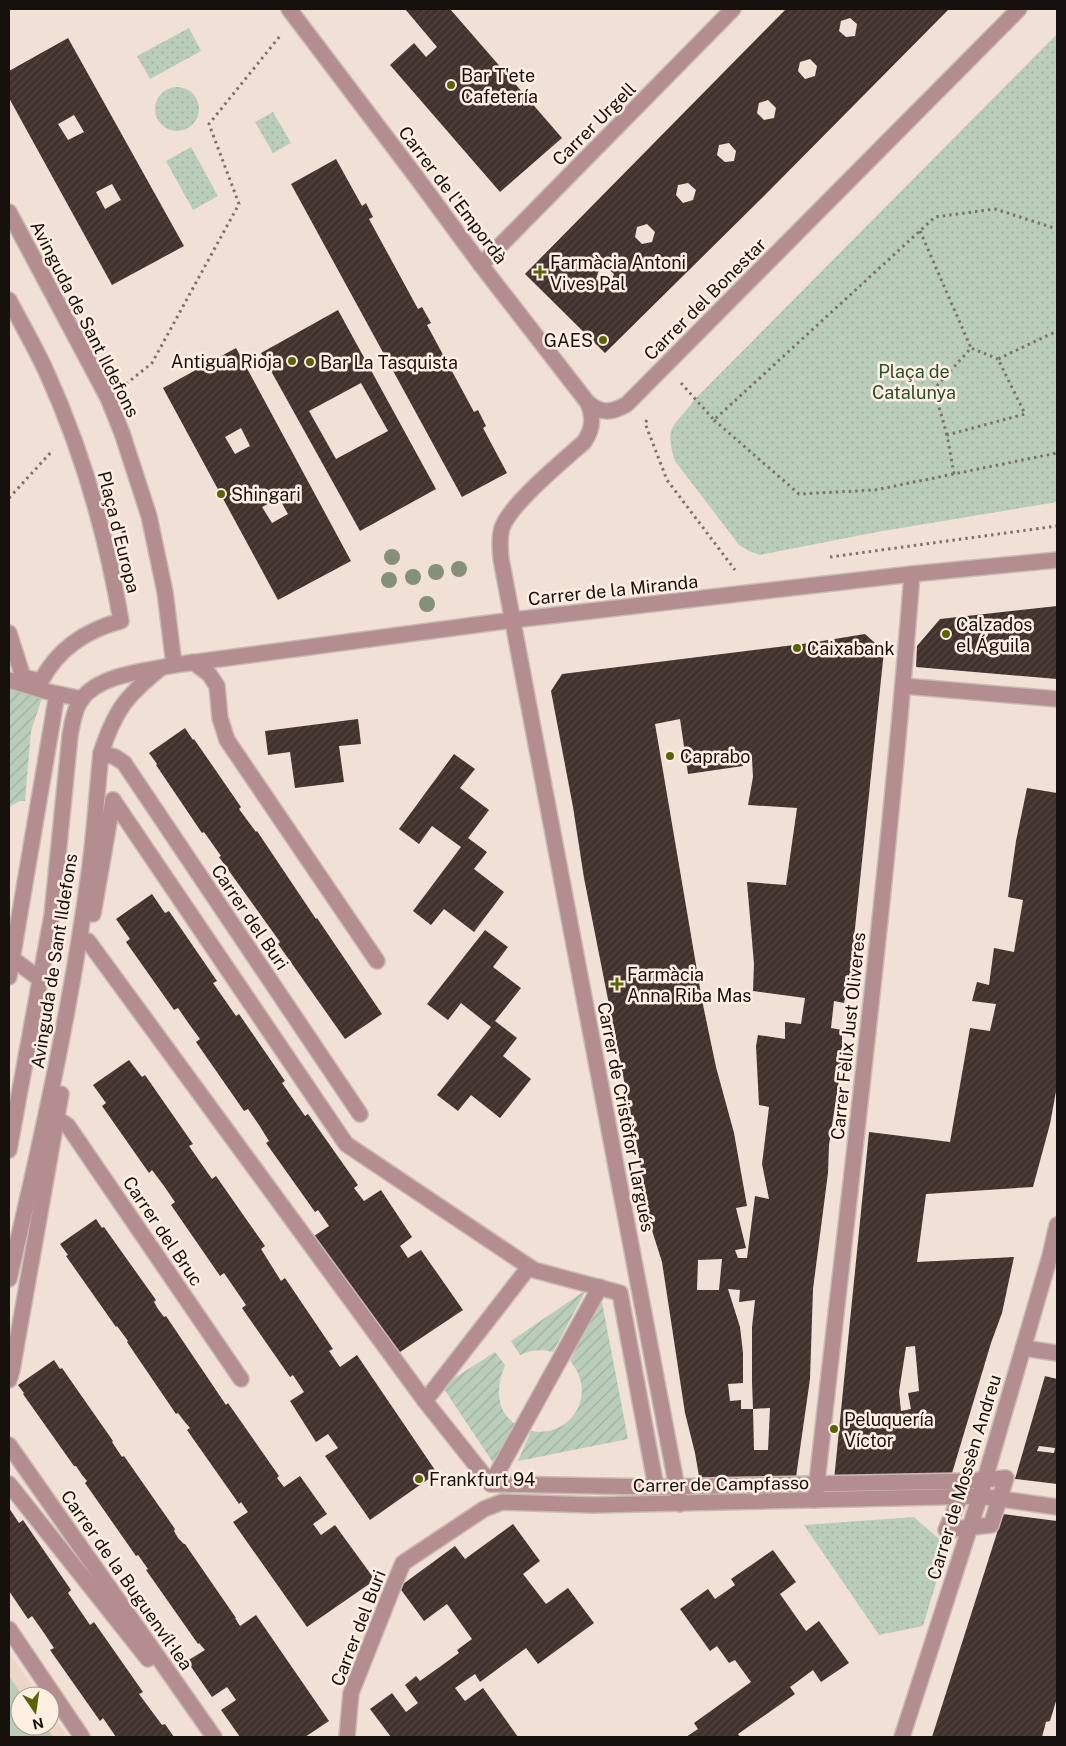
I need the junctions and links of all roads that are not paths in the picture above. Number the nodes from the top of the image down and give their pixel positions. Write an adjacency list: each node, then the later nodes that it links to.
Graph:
1 (734, 9): 5 (street, Carrer Urgell)
2 (1019, 9): 7 (street, Carrer del Bonestar)
3 (293, 13): 5 (street, Carrer de l'Empordà)
4 (9, 212): 13 (street, Avinguda de Sant Ildefons)
5 (481, 265): 7 (street, Carrer de l'Empordà)
6 (9, 300): 11 (street, Plaça d'Europa)
7 (588, 403): 10 (street)
8 (1057, 560): 9 (street, Carrer de la Miranda)
9 (912, 574): 10 (street, Carrer de la Miranda); 15 (street, Carrer Fèlix Just Oliveres)
10 (513, 620): 12 (street, Carrer de la Miranda); 44 (street, Carrer de Cristòfor Llargués)
11 (9, 632)
12 (193, 662): 13 (street, Carrer de la Miranda); 22 (street)
13 (168, 666): 17 (street); 19 (street, Avinguda de Sant Ildefons)
14 (9, 680): 16 (street)
15 (904, 686): 18 (street); 42 (street, Carrer Fèlix Just Oliveres)
16 (57, 694): 17 (street); 21 (street)
17 (82, 699): 24 (street, Avinguda de Sant Ildefons)
18 (1057, 699)
19 (101, 753): 25 (street, Avinguda de Sant Ildefons); 26 (street, Carrer del Buri)
20 (88, 941): 25 (street); 29 (street); 36 (street)
21 (10, 957): 23 (street); 24 (street)
22 (377, 961)
23 (9, 977)
24 (41, 980): 27 (street, Avinguda de Sant Ildefons)
25 (52, 1114): 30 (street, Avinguda de Sant Ildefons); 34 (street, Carrer del Bruc); 35 (street)
26 (360, 1114)
27 (9, 1150)
28 (1057, 1226): 32 (street, Carrer de Mossèn Andreu)
29 (529, 1267): 31 (street); 36 (street)
30 (9, 1279)
31 (600, 1288): 41 (street); 43 (street)
32 (1023, 1348): 33 (street); 38 (street, Carrer de Mossèn Andreu)
33 (1057, 1353)
34 (241, 1379)
35 (9, 1380)
36 (425, 1401): 41 (street)
37 (9, 1445): 56 (street, Carrer de la Buguenvíl·lea)
38 (984, 1480): 39 (street); 46 (street, Carrer de Mossèn Andreu); 47 (street)
39 (967, 1481): 42 (street); 45 (street)
40 (9, 1484): 55 (street)
41 (491, 1484): 43 (street)
42 (817, 1484): 44 (street); 48 (street, Carrer Fèlix Just Oliveres)
43 (656, 1487): 44 (street)
44 (677, 1487): 49 (street, Carrer de Cristòfor Llargués)
45 (960, 1496): 46 (street, Carrer de Campfasso); 48 (street, Carrer de Campfasso); 51 (street)
46 (980, 1496): 47 (street, Carrer de Campfasso); 51 (street, Carrer de Mossèn Andreu)
47 (1000, 1499): 50 (street, Carrer de Campfasso); 51 (street)
48 (815, 1500): 49 (street, Carrer de Campfasso)
49 (680, 1504): 52 (street, Carrer de Campfasso)
50 (1057, 1506)
51 (970, 1527): 58 (street, Carrer de Mossèn Andreu)
52 (403, 1563): 57 (street, Carrer del Buri)
53 (9, 1629): 54 (street)
54 (82, 1737)
55 (210, 1737)
56 (214, 1737)
57 (347, 1737)
58 (902, 1737)

